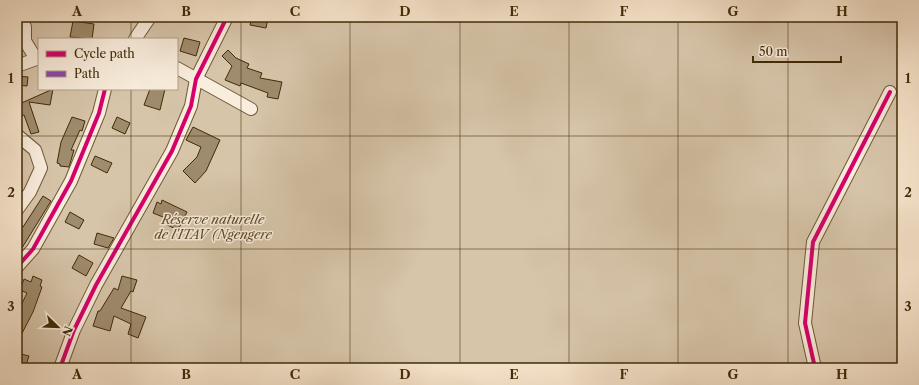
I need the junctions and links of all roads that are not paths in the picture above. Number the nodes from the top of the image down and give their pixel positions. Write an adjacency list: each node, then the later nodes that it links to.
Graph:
1 (20, 17): 5 (street)
2 (150, 17): 4 (street)
3 (227, 17): 8 (street)
4 (136, 38)
5 (37, 59): 6 (street)
6 (17, 66)
7 (178, 69): 8 (street)
8 (196, 79): 11 (street); 15 (street)
9 (105, 90): 14 (street)
10 (890, 92): 16 (street)
11 (251, 108)
12 (17, 135): 13 (street)
13 (17, 210)
14 (17, 267)
15 (60, 368)
16 (815, 368)

